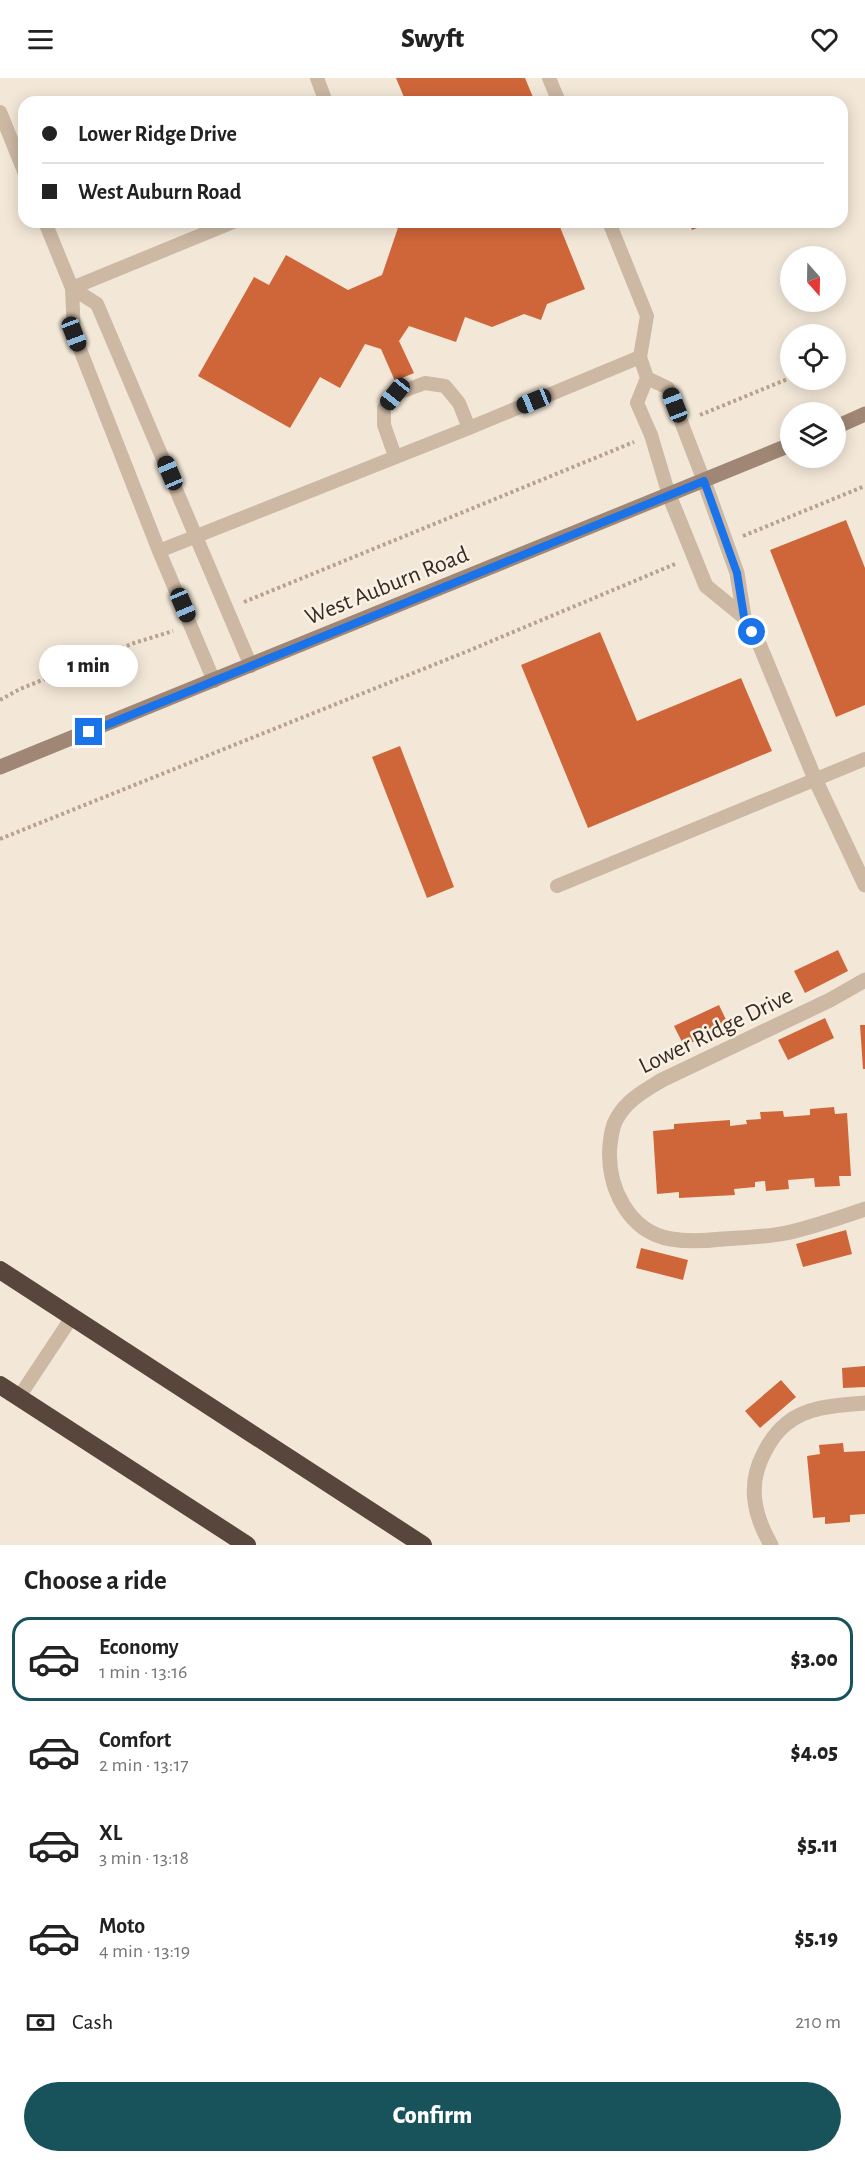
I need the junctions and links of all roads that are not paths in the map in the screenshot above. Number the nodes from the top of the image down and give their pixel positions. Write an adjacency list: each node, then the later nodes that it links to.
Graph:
1 (317, 78): 3 (lane)
2 (549, 78): 4 (lane)
3 (324, 96)
4 (556, 96)
5 (0, 112): 6 (lane)
6 (18, 156)
7 (47, 228): 10 (lane)
8 (218, 228): 10 (lane)
9 (611, 228): 11 (lane)
10 (72, 288): 20 (lane); 21 (lane)
11 (640, 357): 12 (lane); 15 (lane)
12 (647, 378): 18 (lane); 19 (lane)
13 (865, 414): 14 (main road)
14 (846, 423)
15 (469, 428): 17 (lane); 17 (lane)
16 (780, 449): 18 (main road, West Auburn Road)
17 (395, 456): 20 (lane)
18 (704, 481): 19 (main road, West Auburn Road); 22 (street)
19 (669, 495): 22 (street); 23 (main road, West Auburn Road)
20 (196, 537): 21 (lane); 23 (lane)
21 (159, 551): 24 (lane)
22 (744, 617): 27 (street)
23 (251, 666): 24 (main road, West Auburn Road)
24 (214, 681): 26 (main road, West Auburn Road)
25 (865, 759): 27 (lane)
26 (0, 767)
27 (815, 780): 28 (street); 29 (lane)
28 (865, 885)
29 (557, 886)
30 (865, 980): 31 (street, Lower Ridge Drive)
31 (865, 1209)
32 (0, 1270): 33 (highway)
33 (72, 1317): 35 (lane); 38 (highway)
34 (0, 1385): 35 (highway)
35 (19, 1398): 37 (highway)
36 (865, 1403): 39 (street)
37 (247, 1545)
38 (423, 1545)
39 (771, 1545)

